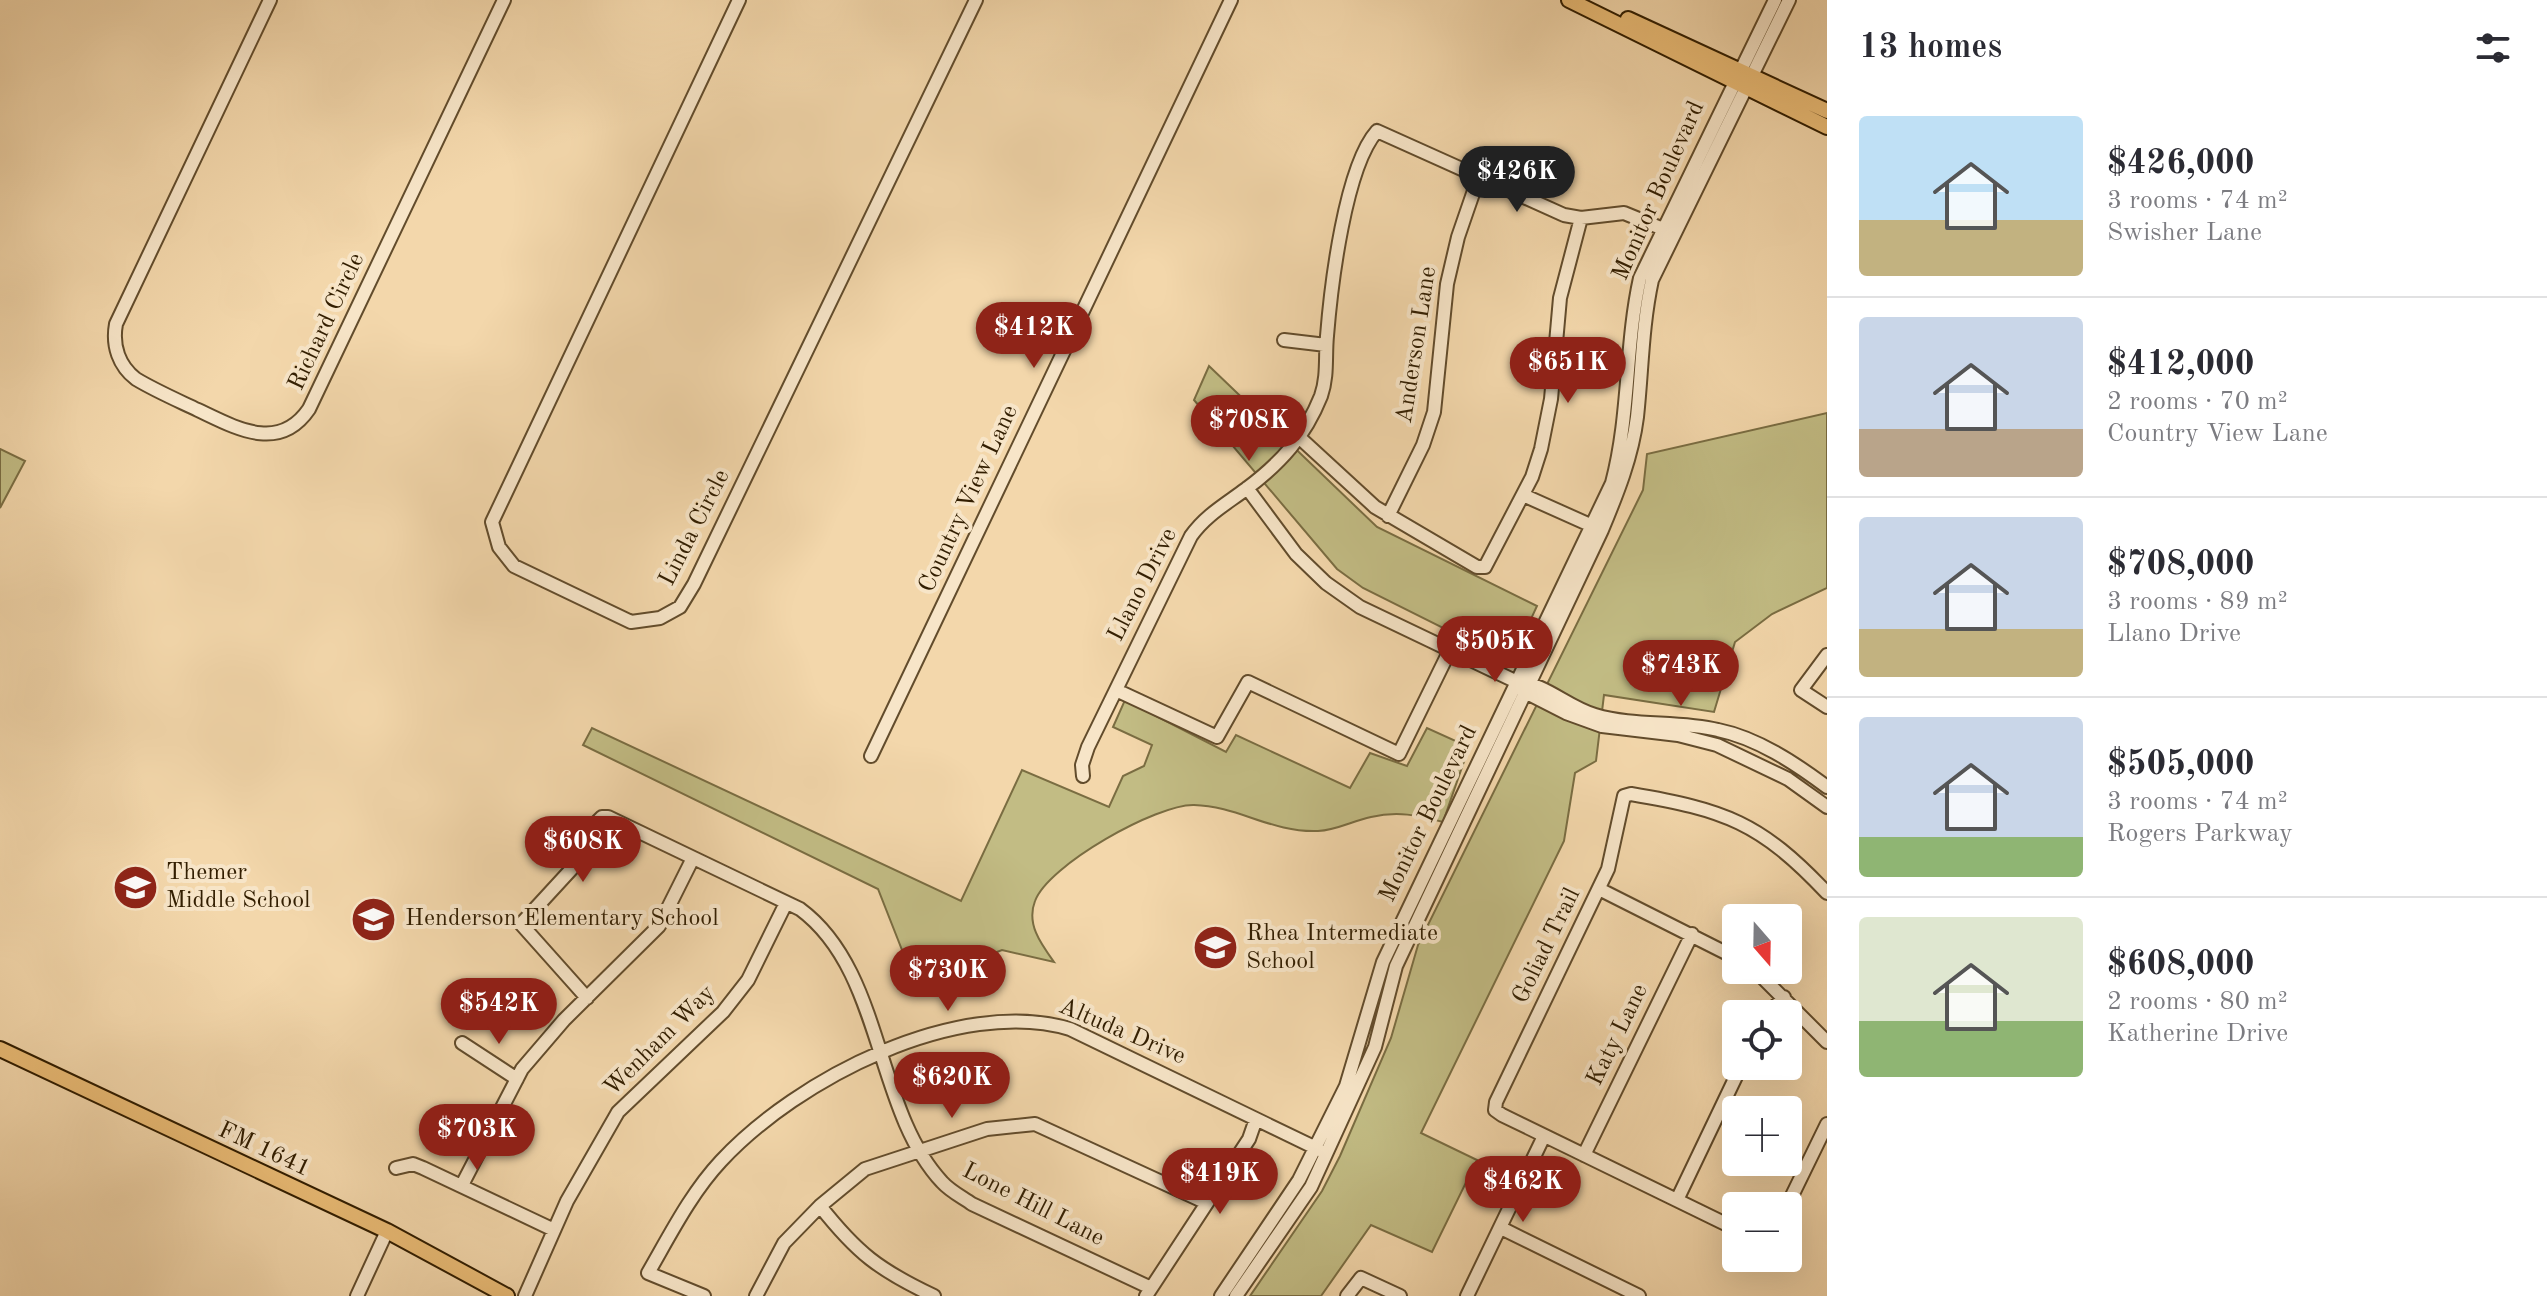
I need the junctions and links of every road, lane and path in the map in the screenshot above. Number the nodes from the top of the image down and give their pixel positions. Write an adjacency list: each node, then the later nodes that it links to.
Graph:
1 (270, 0): 2 (street, Richard Circle)
2 (504, 0)
3 (739, 0): 4 (street, Linda Circle)
4 (976, 0)
5 (1231, 0): 31 (street, Country View Lane)
6 (1569, 0): 10 (main road)
7 (1584, 0): 10 (main road)
8 (1775, 0): 10 (street)
9 (1789, 0): 10 (street)
10 (1742, 78): 11 (main road); 12 (main road); 15 (street, Monitor Boulevard); 16 (street, Monitor Boulevard)
11 (1827, 111)
12 (1827, 127)
13 (1479, 176): 14 (street); 18 (street, Llano Drive); 22 (street, Anderson Lane)
14 (1581, 218): 15 (street); 21 (street)
15 (1662, 228): 16 (street); 23 (street, Monitor Boulevard)
16 (1674, 234): 23 (street, Monitor Boulevard)
17 (1284, 340): 18 (street)
18 (1326, 345): 19 (street, Llano Drive)
19 (1301, 439): 20 (street, Llano Drive); 22 (street)
20 (1247, 488): 24 (street); 28 (street, Llano Drive)
21 (1523, 495): 22 (street); 23 (street)
22 (1388, 516)
23 (1597, 528): 26 (street, Monitor Boulevard); 27 (street, Monitor Boulevard)
24 (1450, 650): 26 (street); 28 (street)
25 (1827, 655): 30 (street)
26 (1517, 682): 27 (street); 29 (street); 55 (street, Monitor Boulevard)
27 (1532, 682): 29 (street, Monitor Boulevard); 33 (street)
28 (1116, 690): 32 (street, Llano Drive)
29 (1526, 695): 34 (street); 55 (street, Monitor Boulevard)
30 (1827, 707)
31 (871, 756)
32 (1083, 776)
33 (1827, 787)
34 (1827, 807)
35 (693, 858): 38 (street, Lone Hill Lane); 43 (street); 43 (street, Lone Hill Lane)
36 (1599, 889): 37 (street, Goliad Trail); 39 (street); 53 (street, Goliad Trail)
37 (1826, 889)
38 (786, 903): 48 (street, Lone Hill Lane); 65 (street, Wenham Way)
39 (1692, 934): 40 (street); 56 (street, Katy Lane)
40 (1722, 950)
41 (1770, 984): 42 (street)
42 (1784, 997): 44 (street); 45 (street)
43 (587, 998): 49 (street)
44 (1781, 1000)
45 (1827, 1042)
46 (462, 1043): 49 (street)
47 (0, 1049): 66 (main road, FM 1641 / FM 1641)
48 (881, 1053): 51 (street, Altuda Drive); 54 (street, Lone Hill Lane); 71 (street, Altuda Drive)
49 (517, 1079): 58 (street)
50 (1734, 1080): 60 (street)
51 (1256, 1119): 55 (street, Altuda Drive); 61 (street)
52 (1827, 1124): 59 (street)
53 (1544, 1136): 56 (street); 64 (street)
54 (919, 1149): 61 (street); 62 (street); 67 (street, Lone Hill Lane)
55 (1321, 1150): 74 (street, Monitor Boulevard); 75 (street, Monitor Boulevard)
56 (1584, 1155): 60 (street)
57 (396, 1168): 58 (street)
58 (462, 1185): 65 (street)
59 (1794, 1192)
60 (1677, 1200): 63 (street)
61 (1207, 1203): 67 (street)
62 (820, 1206): 72 (street); 73 (street)
63 (1722, 1222)
64 (1501, 1228): 78 (street); 79 (street)
65 (554, 1230): 70 (street, Wenham Way)
66 (387, 1231): 68 (street); 69 (main road, FM 1641 / FM 1641)
67 (1148, 1292)
68 (357, 1296)
69 (507, 1296)
70 (525, 1296)
71 (704, 1296)
72 (756, 1296)
73 (934, 1296)
74 (1221, 1296)
75 (1236, 1296)
76 (1347, 1296): 77 (street)
77 (1400, 1296)
78 (1467, 1296)
79 (1639, 1296)

